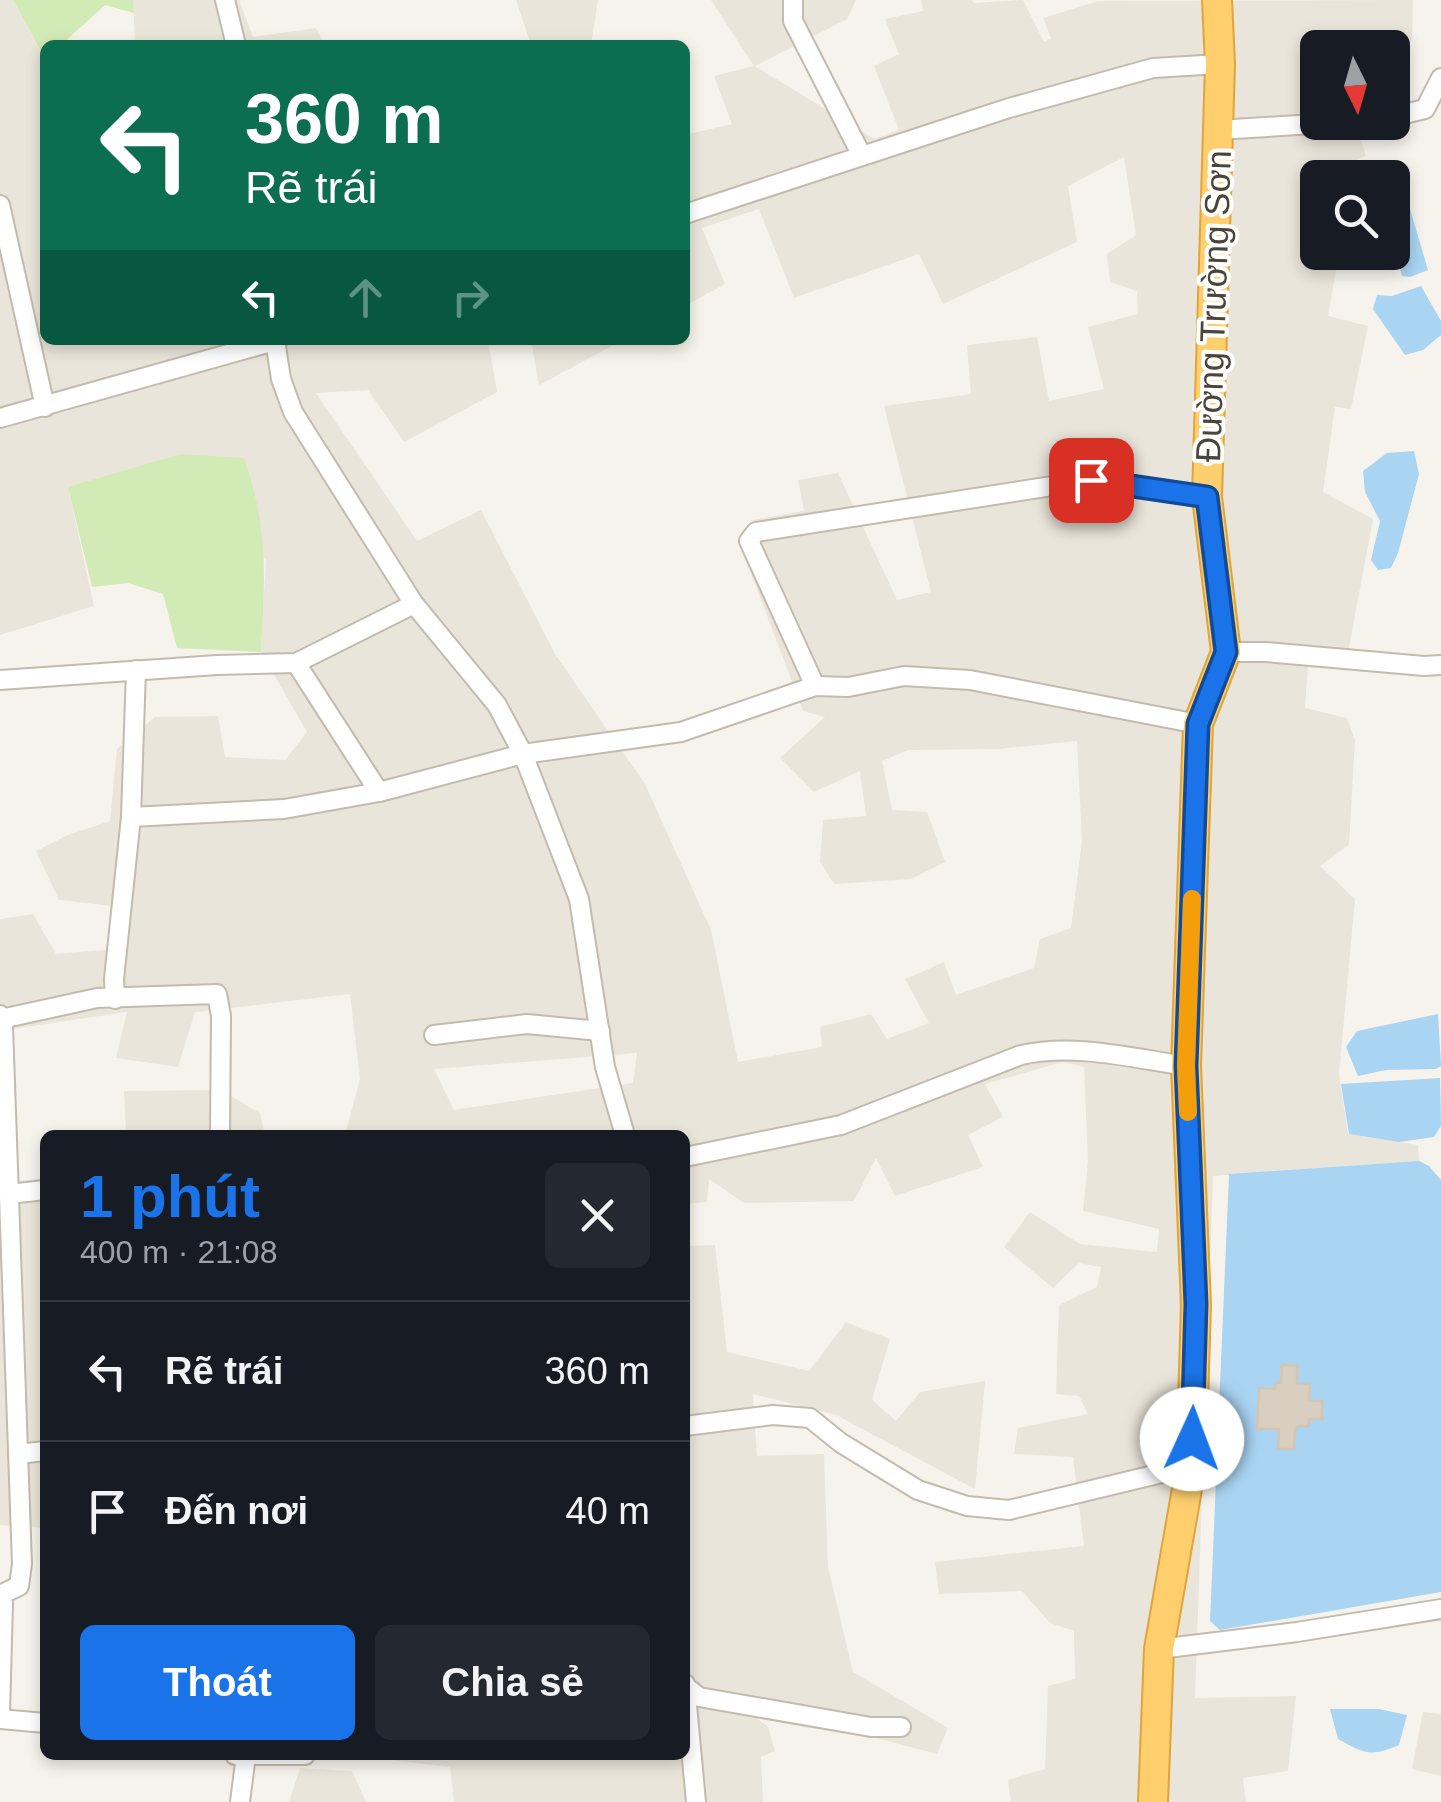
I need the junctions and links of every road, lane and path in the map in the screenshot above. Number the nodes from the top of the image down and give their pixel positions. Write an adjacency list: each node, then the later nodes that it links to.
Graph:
1 (225, 0): 4 (street)
2 (792, 0): 10 (street)
3 (1217, 0): 5 (highway, Đường Trường Sơn)
4 (235, 40)
5 (1220, 64): 9 (highway, Đường Trường Sơn); 10 (street)
6 (1441, 78): 7 (street)
7 (1410, 112)
8 (1300, 125): 9 (street)
9 (1218, 130): 17 (highway, Đường Trường Sơn)
10 (862, 156): 12 (street)
11 (0, 205): 15 (street)
12 (690, 212)
13 (259, 345): 15 (street)
14 (277, 345): 18 (street)
15 (46, 408): 16 (street)
16 (0, 418)
17 (1207, 497): 19 (highway, Đường Trường Sơn); 24 (street)
18 (414, 604): 20 (street); 26 (street)
19 (1226, 652): 21 (street); 25 (highway, Đường Trường Sơn)
20 (296, 663): 22 (street); 27 (street)
21 (1441, 664)
22 (136, 670): 23 (street); 28 (street)
23 (0, 680)
24 (814, 686): 25 (street); 26 (street)
25 (1198, 724): 33 (highway, Đường Trường Sơn)
26 (522, 754): 27 (street); 31 (street)
27 (379, 792): 28 (street)
28 (132, 817): 29 (street)
29 (116, 999): 30 (street); 34 (street)
30 (0, 1018): 38 (street)
31 (600, 1031): 32 (street); 35 (street)
32 (434, 1035)
33 (1186, 1066): 36 (street); 42 (highway, Đường Trường Sơn)
34 (220, 1130)
35 (624, 1130)
36 (690, 1156)
37 (40, 1191): 38 (street)
38 (9, 1194): 41 (street)
39 (690, 1425): 42 (street)
40 (40, 1452): 41 (street)
41 (18, 1454): 43 (street)
42 (1191, 1466): 45 (highway, Đường Trường Sơn)
43 (0, 1596): 47 (street)
44 (1441, 1609): 45 (street)
45 (1159, 1649): 54 (highway, Đường Trường Sơn)
46 (690, 1690): 49 (street)
47 (0, 1717): 48 (street)
48 (40, 1721)
49 (901, 1727)
50 (690, 1739): 53 (street)
51 (242, 1760): 52 (street)
52 (240, 1802)
53 (696, 1802)
54 (1153, 1802)

